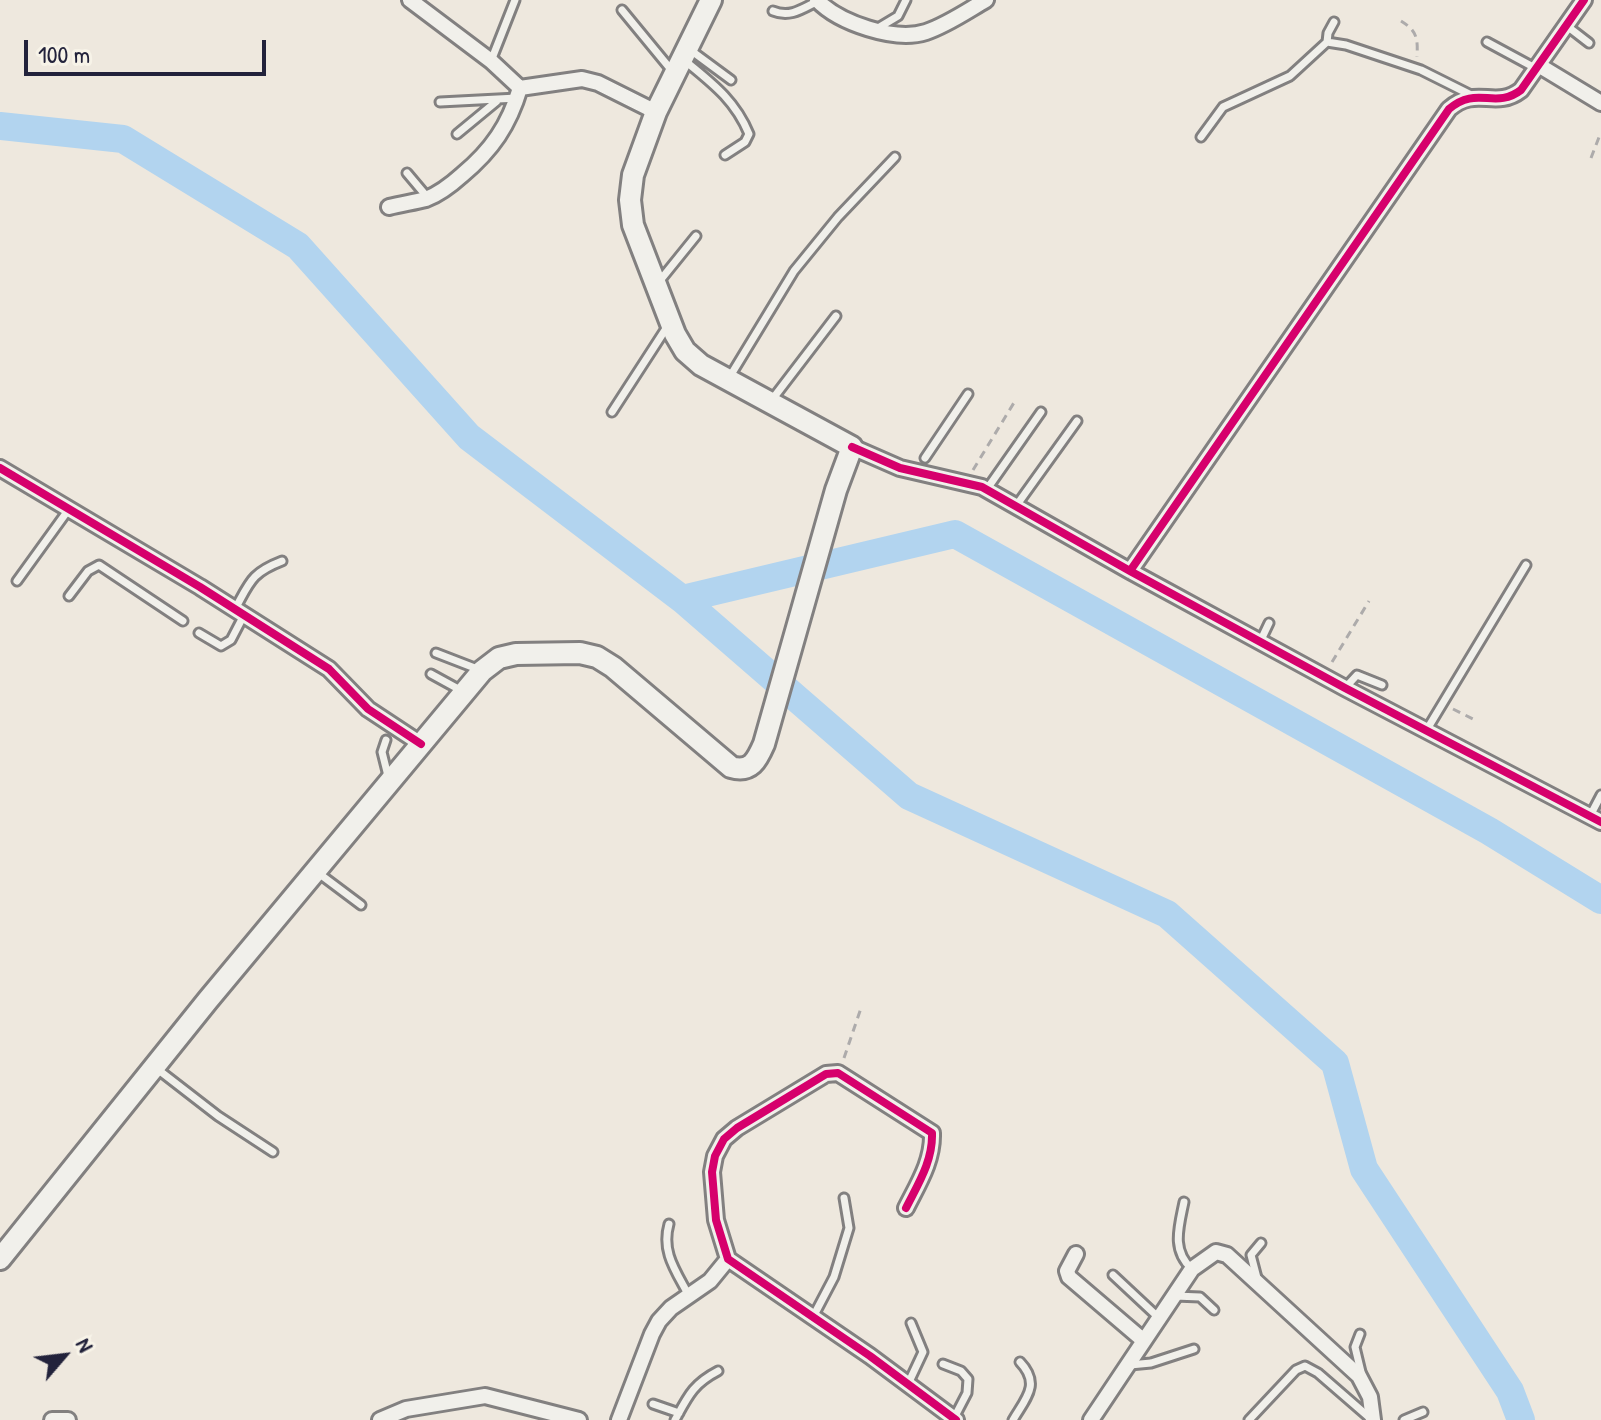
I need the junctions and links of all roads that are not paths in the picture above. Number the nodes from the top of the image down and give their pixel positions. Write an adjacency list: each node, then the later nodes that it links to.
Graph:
1 (515, 0): 17 (lane)
2 (817, 0): 9 (lane); 12 (street)
3 (906, 0): 12 (lane)
4 (986, 0): 12 (street)
5 (1584, 0): 11 (street)
6 (416, 2): 17 (street)
7 (705, 3): 16 (main road)
8 (622, 10): 16 (lane)
9 (773, 11)
10 (1334, 22): 13 (lane)
11 (1567, 26): 15 (lane); 18 (street)
12 (873, 30)
13 (1327, 42): 21 (lane); 27 (lane)
14 (1487, 42): 18 (lane)
15 (1589, 43)
16 (681, 60): 19 (lane); 25 (main road); 28 (lane)
17 (491, 61): 20 (street)
18 (1538, 67): 21 (street); 24 (street)
19 (731, 80)
20 (518, 93): 22 (lane); 25 (street); 31 (street)
21 (1473, 97): 51 (street)
22 (499, 99): 23 (lane); 26 (lane)
23 (440, 102)
24 (1601, 103)
25 (656, 112): 34 (main road)
26 (457, 134)
27 (1201, 137)
28 (725, 155)
29 (895, 157): 37 (lane)
30 (407, 173): 31 (lane)
31 (428, 198): 32 (street)
32 (389, 207)
33 (696, 236): 34 (lane)
34 (657, 285): 36 (main road)
35 (836, 316): 39 (lane)
36 (671, 322): 37 (main road); 40 (lane)
37 (728, 380): 39 (main road)
38 (968, 394): 44 (lane)
39 (770, 402): 43 (main road)
40 (612, 412)
41 (1041, 412): 46 (lane)
42 (1077, 421): 47 (lane)
43 (852, 447): 46 (street); 60 (main road)
44 (925, 458)
45 (0, 468): 48 (street)
46 (986, 489): 47 (street)
47 (1016, 506): 51 (street)
48 (69, 509): 52 (lane); 54 (street)
49 (282, 561): 54 (lane)
50 (1526, 565): 65 (lane)
51 (1130, 571): 58 (street)
52 (17, 581)
53 (69, 596): 55 (lane)
54 (240, 612): 57 (lane); 67 (street)
55 (183, 621)
56 (1269, 623): 58 (lane)
57 (199, 633)
58 (1260, 642): 63 (street)
59 (436, 653): 60 (lane)
60 (482, 671): 64 (main road)
61 (431, 674): 64 (lane)
62 (1382, 685): 63 (lane)
63 (1345, 688): 65 (street)
64 (464, 692): 67 (main road)
65 (1426, 731): 70 (street)
66 (386, 740): 68 (lane)
67 (421, 744): 68 (main road)
68 (390, 782): 71 (main road)
69 (1601, 795): 70 (lane)
70 (1595, 819)
71 (315, 871): 72 (lane); 73 (main road)
72 (361, 905)
73 (155, 1067): 74 (lane); 81 (main road)
74 (273, 1152)
75 (844, 1198): 89 (lane)
76 (1184, 1202): 83 (lane)
77 (906, 1208): 82 (street)
78 (669, 1224): 86 (lane)
79 (1261, 1243): 85 (lane)
80 (1076, 1254): 93 (street)
81 (0, 1259)
82 (728, 1259): 86 (street); 89 (street)
83 (1192, 1269): 85 (street); 87 (street)
84 (1113, 1275): 90 (lane)
85 (1258, 1284): 100 (street)
86 (689, 1296): 109 (street)
87 (1173, 1296): 88 (lane); 90 (street)
88 (1214, 1310)
89 (813, 1317): 99 (street)
90 (1159, 1318): 93 (street)
91 (911, 1323): 99 (lane)
92 (1360, 1334): 100 (lane)
93 (1144, 1341): 97 (street)
94 (1194, 1349): 97 (lane)
95 (1020, 1362): 110 (lane)
96 (943, 1364): 104 (lane)
97 (1128, 1365): 111 (street)
98 (718, 1371): 103 (lane)
99 (908, 1384): 104 (street)
100 (1366, 1385): 113 (street)
101 (653, 1404): 103 (lane)
102 (1423, 1412): 114 (lane)
103 (677, 1416)
104 (955, 1419)
105 (52, 1420): 106 (street)
106 (68, 1420)
107 (380, 1420): 108 (street)
108 (579, 1420)
109 (619, 1420)
110 (1013, 1420)
111 (1091, 1420)
112 (1249, 1420): 113 (lane)
113 (1373, 1420)
114 (1404, 1420)

